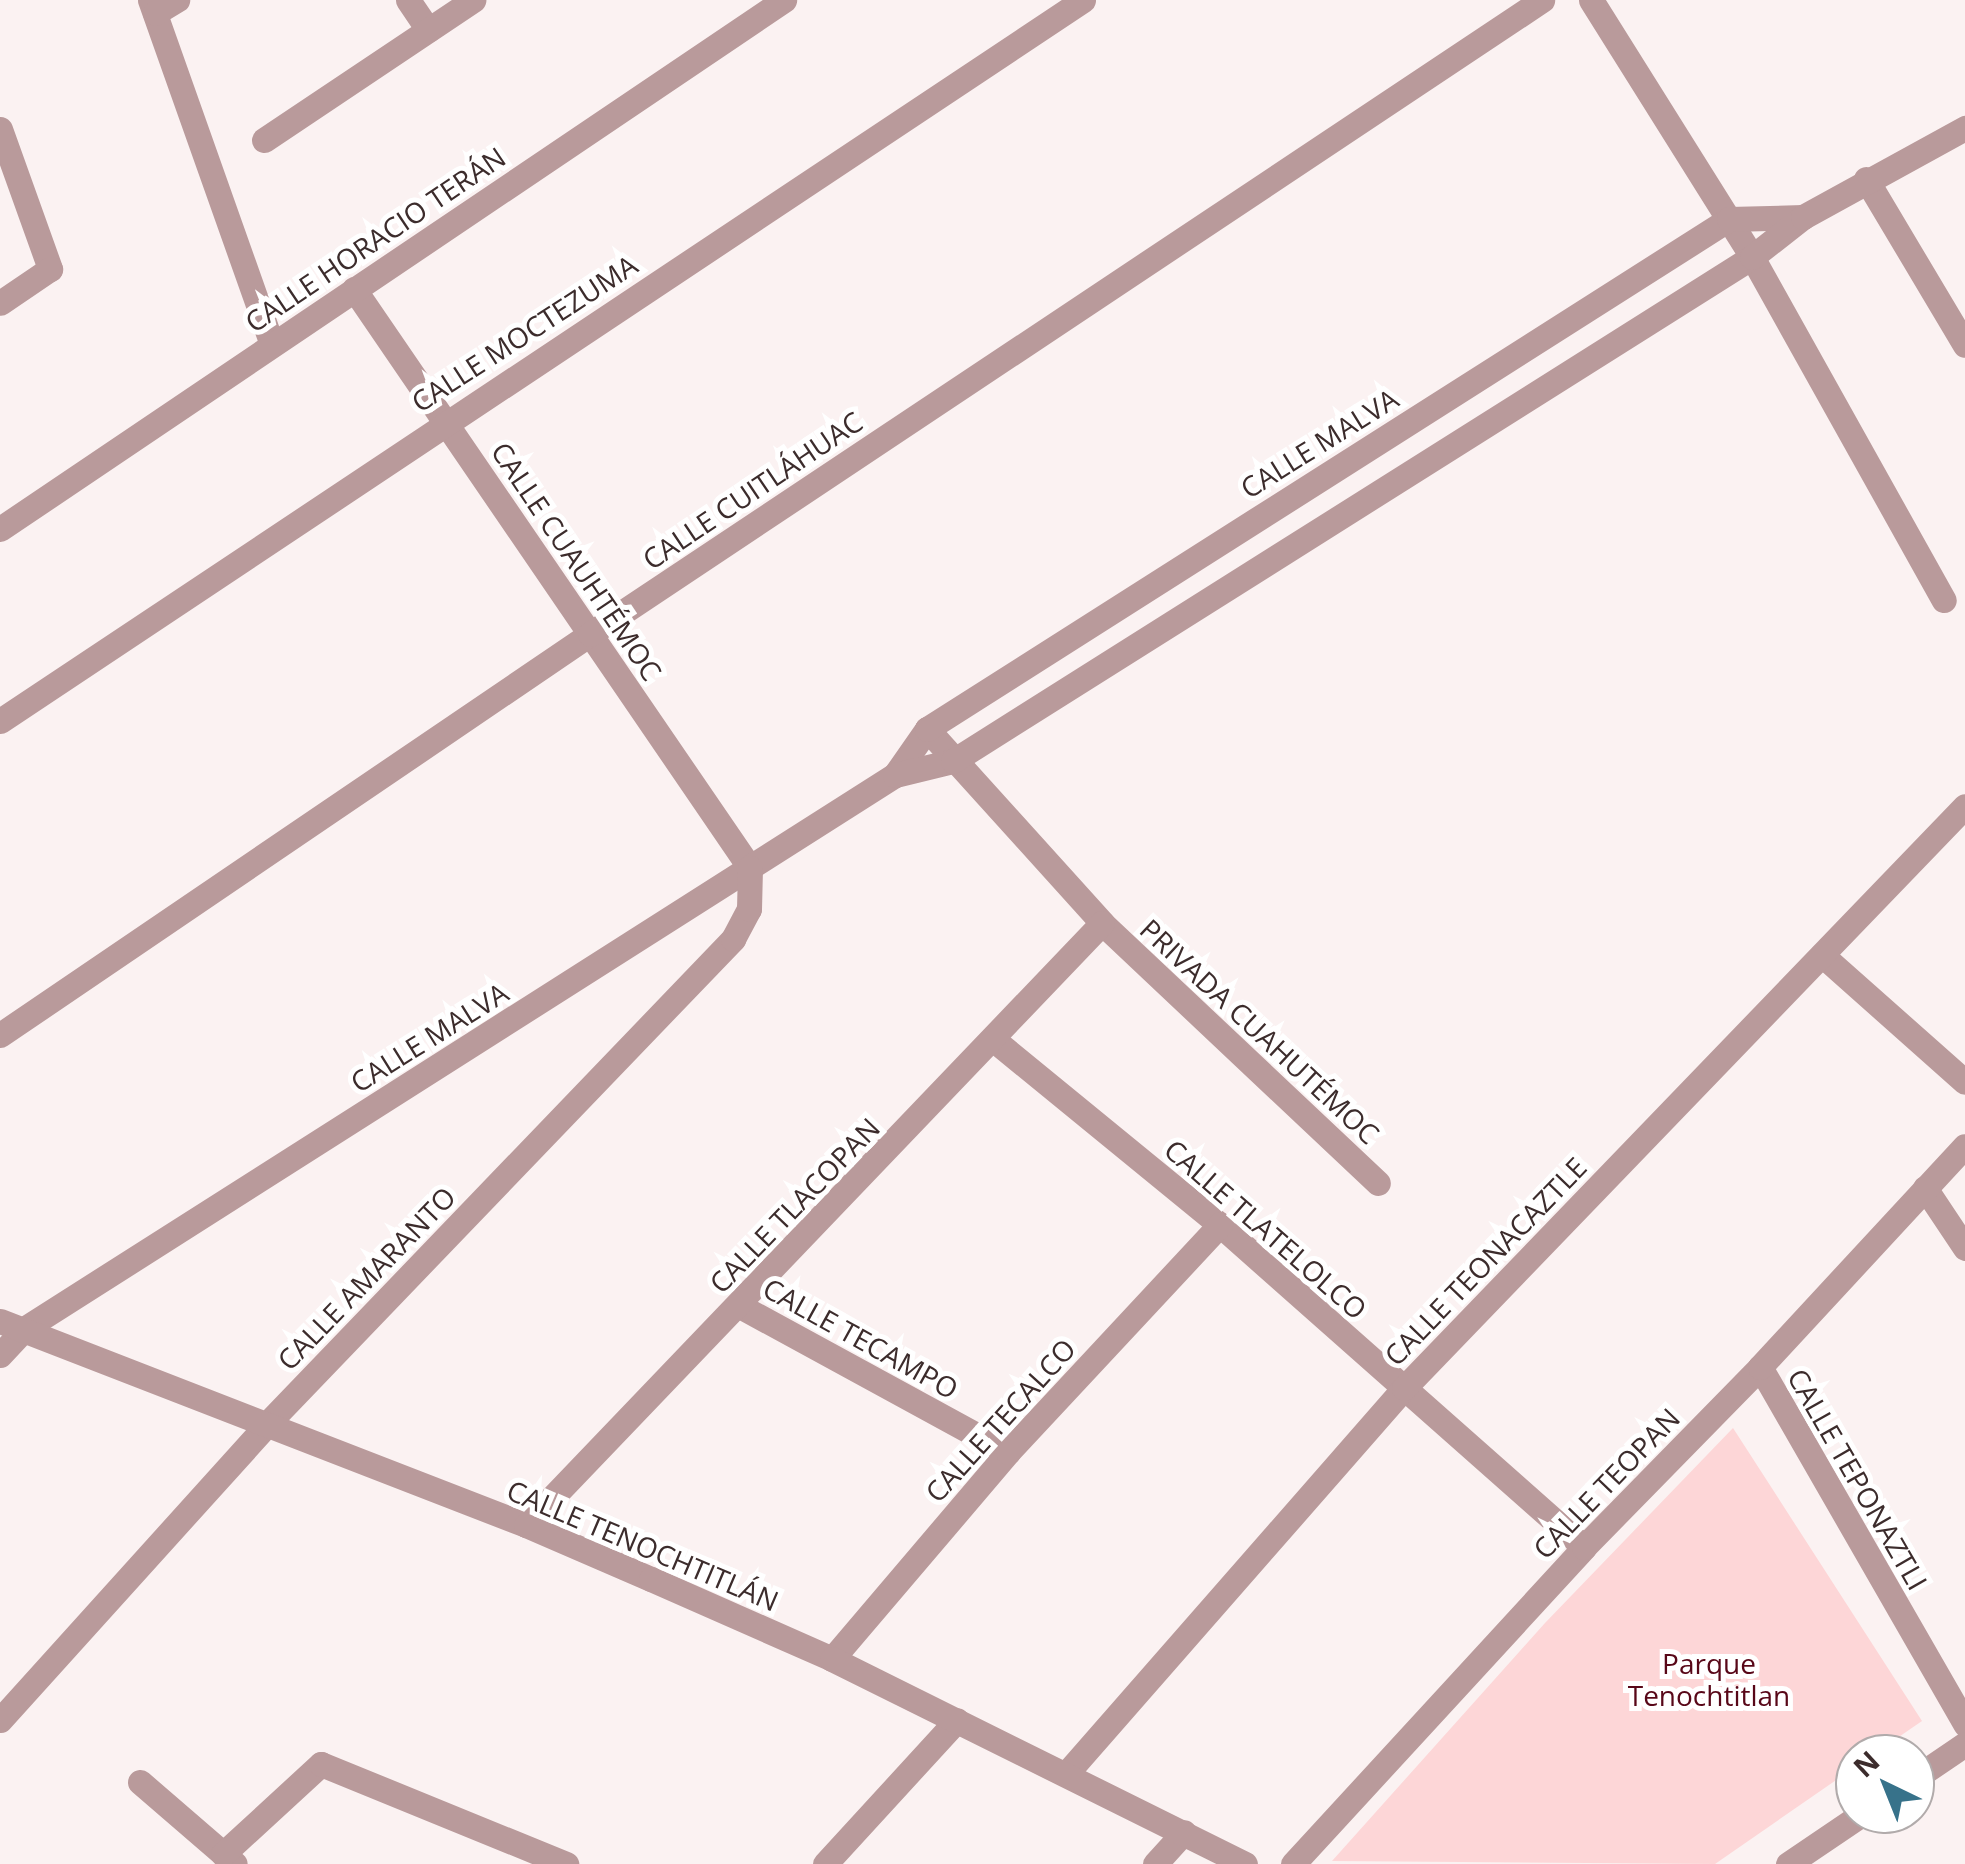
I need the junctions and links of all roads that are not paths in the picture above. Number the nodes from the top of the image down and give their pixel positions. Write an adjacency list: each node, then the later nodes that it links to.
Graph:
1 (408, 0): 8 (street)
2 (473, 0): 8 (street)
3 (784, 0): 16 (street, CALLE HORACIO TERÁN)
4 (1083, 0): 20 (street, CALLE MOCTEZUMA)
5 (1542, 0): 23 (street, CALLE CUITLÁHUAC)
6 (1591, 0): 14 (street)
7 (160, 4): 18 (street)
8 (428, 30): 11 (street)
9 (1965, 128): 12 (street, CALLE MALVA)
10 (0, 129): 17 (street)
11 (264, 140)
12 (1866, 179): 13 (street, CALLE MALVA); 19 (street)
13 (1803, 217): 14 (street, CALLE MALVA); 15 (street, CALLE MALVA)
14 (1729, 219): 15 (street); 25 (street, CALLE MALVA)
15 (1752, 258): 22 (street); 26 (street, CALLE MALVA)
16 (354, 290): 18 (street, CALLE HORACIO TERÁN); 20 (street, CALLE CUAUHTÉMOC)
17 (0, 303)
18 (272, 344): 21 (street, CALLE HORACIO TERÁN)
19 (1965, 345)
20 (445, 421): 23 (street, CALLE CUAUHTÉMOC); 24 (street, CALLE MOCTEZUMA)
21 (0, 529)
22 (1944, 600)
23 (590, 634): 29 (street, CALLE CUAUHTÉMOC); 32 (street, CALLE CUITLÁHUAC)
24 (0, 721)
25 (927, 728): 26 (street, PRIVADA CUAHUTÉMOC); 27 (street, CALLE MALVA)
26 (954, 760): 27 (street, CALLE MALVA); 30 (street, PRIVADA CUAHUTÉMOC)
27 (894, 775): 29 (street, CALLE MALVA)
28 (1964, 810): 31 (street, CALLE TEONACAZTLE)
29 (750, 868): 41 (street, CALLE MALVA); 45 (street, CALLE AMARANTO)
30 (1102, 923): 33 (street, CALLE TLACOPAN); 36 (street, PRIVADA CUAHUTÉMOC)
31 (1822, 955): 34 (street); 44 (street, CALLE TEONACAZTLE)
32 (0, 1035)
33 (994, 1040): 38 (street, CALLE TLATELOLCO); 40 (street, CALLE TLACOPAN)
34 (1965, 1082)
35 (1965, 1146): 37 (street, CALLE TEOPAN)
36 (1378, 1183)
37 (1926, 1188): 39 (street); 43 (street, CALLE TEOPAN)
38 (1220, 1226): 44 (street, CALLE TLATELOLCO); 46 (street, CALLE TECALCO)
39 (1965, 1248)
40 (738, 1305): 46 (street, CALLE TECAMPO); 47 (street, CALLE TLACOPAN)
41 (12, 1325): 42 (street, CALLE MALVA); 45 (street, CALLE TENOCHTITLÁN)
42 (0, 1355)
43 (1760, 1367): 48 (street, CALLE TEOPAN); 52 (street, CALLE TEPONAZTLI)
44 (1404, 1388): 48 (street, CALLE TLATELOLCO); 55 (street, CALLE TEONACAZTLE)
45 (267, 1424): 47 (street, CALLE TENOCHTITLÁN); 50 (street, CALLE AMARANTO)
46 (1008, 1452): 49 (street, CALLE TECALCO)
47 (526, 1525): 49 (street, CALLE TENOCHTITLÁN)
48 (1584, 1547): 64 (street, CALLE TEOPAN)
49 (832, 1660): 51 (street, CALLE TENOCHTITLÁN)
50 (0, 1720)
51 (957, 1720): 55 (street, CALLE TENOCHTITLÁN); 61 (street)
52 (1965, 1724)
53 (1965, 1744): 54 (street)
54 (1935, 1764)
55 (1066, 1774): 57 (street, CALLE TENOCHTITLÁN)
56 (140, 1782): 59 (street)
57 (1184, 1832): 62 (street); 63 (street, CALLE TENOCHTITLÁN)
58 (1835, 1832): 65 (street)
59 (229, 1859): 60 (street)
60 (566, 1864)
61 (825, 1864)
62 (1155, 1864)
63 (1245, 1864)
64 (1293, 1864)
65 (1788, 1864)

